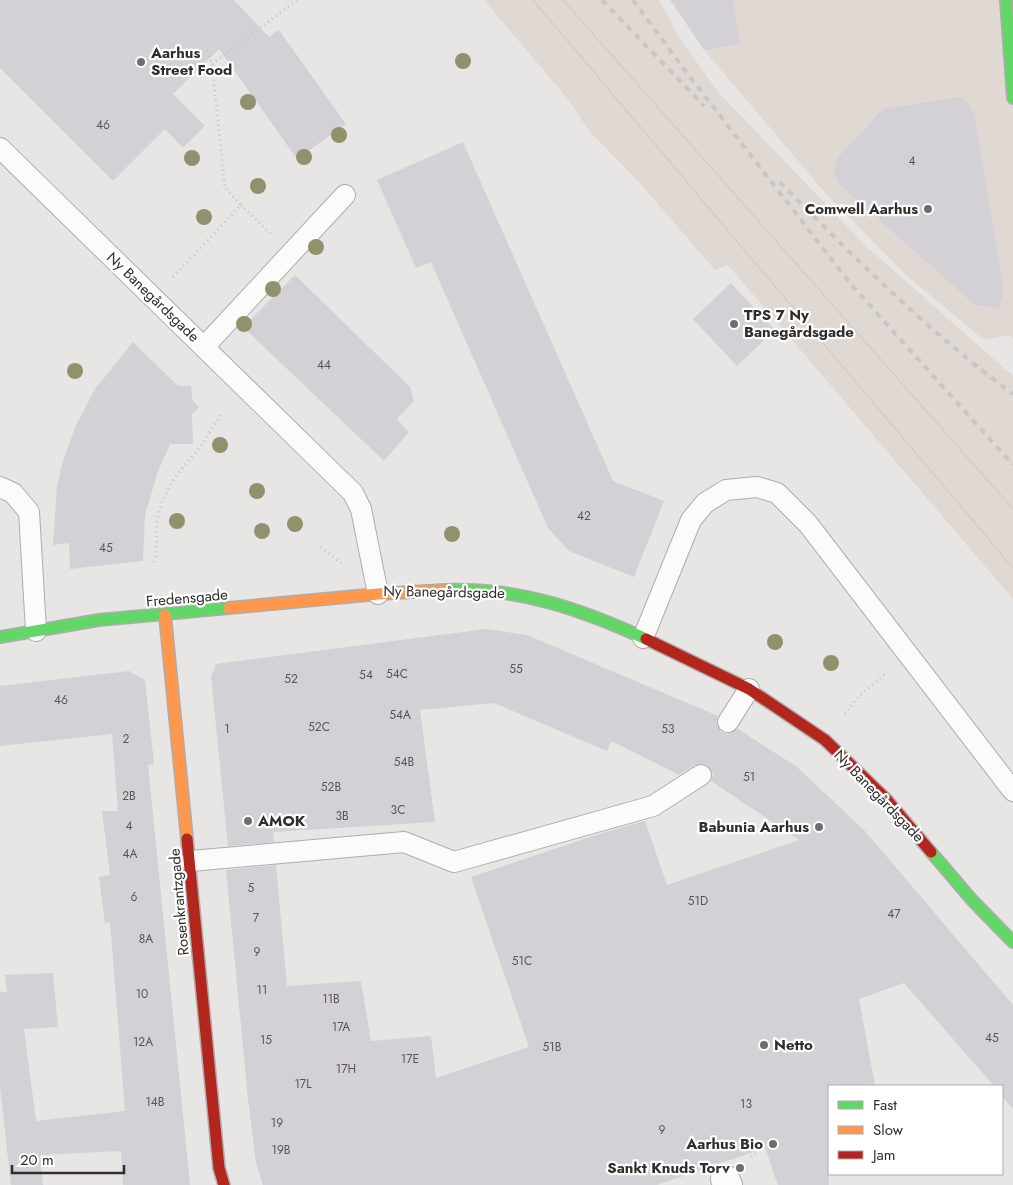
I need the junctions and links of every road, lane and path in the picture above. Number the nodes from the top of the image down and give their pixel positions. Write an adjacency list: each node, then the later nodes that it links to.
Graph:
1 (297, 0): 4 (path)
2 (1006, 0): 5 (street)
3 (206, 50): 4 (path)
4 (212, 64): 8 (path)
5 (1013, 98)
6 (0, 148): 10 (lane, Ny Banegårdsgade)
7 (345, 195): 9 (lane)
8 (241, 205): 9 (path); 10 (path)
9 (290, 254): 11 (lane)
10 (153, 297): 11 (lane, Ny Banegårdsgade)
11 (204, 347): 15 (lane, Ny Banegårdsgade)
12 (222, 412): 14 (path)
13 (0, 487): 17 (lane)
14 (154, 562)
15 (378, 594): 16 (street, Fredensgade); 19 (street, Ny Banegårdsgade)
16 (165, 615): 17 (street, Fredensgade); 26 (street, Rosenkrantzgade)
17 (36, 631): 18 (street, Fredensgade)
18 (0, 637)
19 (643, 638): 21 (street, Ny Banegårdsgade); 25 (lane)
20 (876, 681): 22 (path)
21 (750, 689): 23 (lane); 27 (street, Ny Banegårdsgade)
22 (858, 697)
23 (728, 722)
24 (701, 775): 26 (lane)
25 (1013, 791)
26 (191, 861): 28 (street, Rosenkrantzgade)
27 (1013, 942)
28 (224, 1185)

